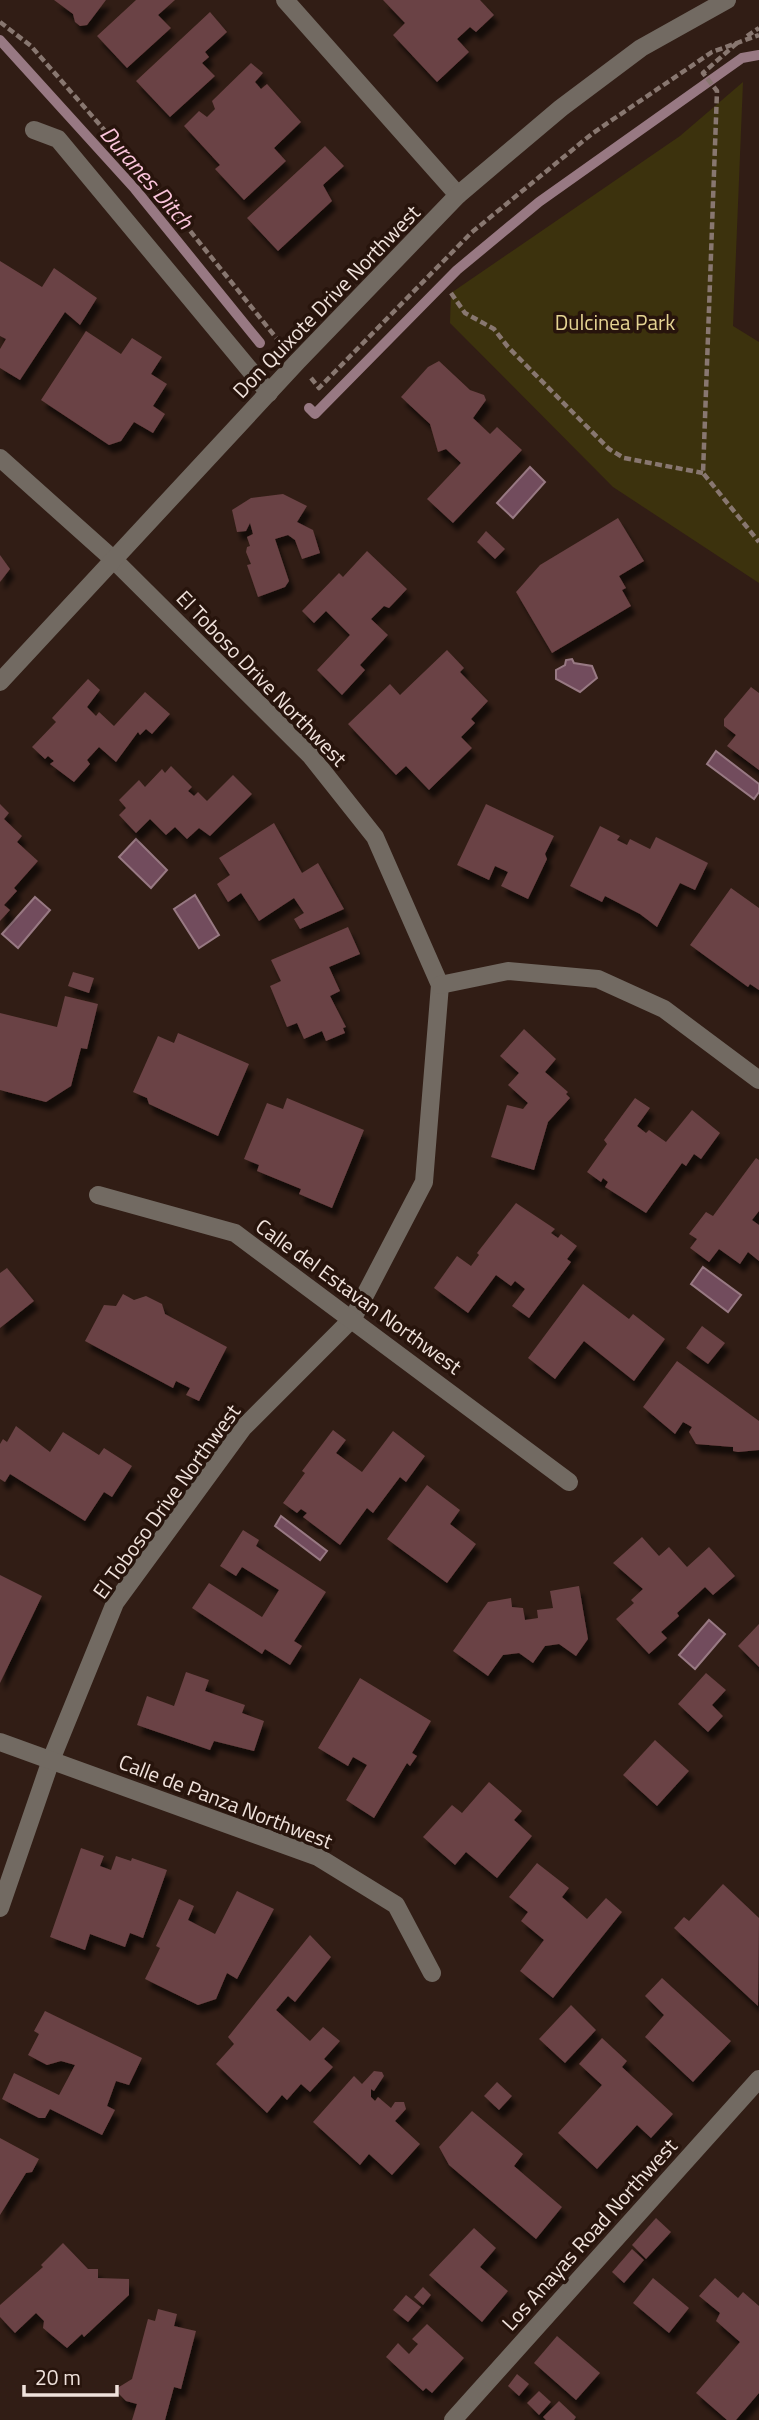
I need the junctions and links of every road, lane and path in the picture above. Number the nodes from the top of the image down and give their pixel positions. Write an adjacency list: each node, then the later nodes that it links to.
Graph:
1 (727, 0): 8 (street, Don Quixote Drive Northwest)
2 (289, 1): 8 (street)
3 (0, 22): 10 (path)
4 (759, 28): 6 (path)
5 (759, 35): 6 (path)
6 (742, 39): 10 (path); 13 (path)
7 (34, 130): 11 (street)
8 (458, 195): 10 (street, Don Quixote Drive Northwest)
9 (451, 293): 13 (path)
10 (297, 362): 11 (street, Don Quixote Drive Northwest)
11 (269, 393): 15 (street, Don Quixote Drive Northwest)
12 (0, 458): 15 (street, El Toboso Drive Northwest)
13 (703, 473): 14 (path)
14 (759, 542)
15 (114, 560): 16 (street, Don Quixote Drive Northwest); 17 (street, El Toboso Drive Northwest)
16 (0, 682)
17 (440, 985): 18 (street); 20 (street, El Toboso Drive Northwest)
18 (759, 1080)
19 (98, 1195): 20 (street, Calle del Estavan Northwest)
20 (353, 1318): 21 (street, Calle del Estavan Northwest); 23 (street, El Toboso Drive Northwest)
21 (569, 1482)
22 (0, 1742): 23 (street, Calle de Panza Northwest)
23 (51, 1760): 24 (street, El Toboso Drive Northwest); 25 (street, Calle de Panza Northwest)
24 (0, 1908)
25 (432, 1973)
26 (759, 2079): 27 (street, Los Anayas Road Northwest)
27 (453, 2420)

